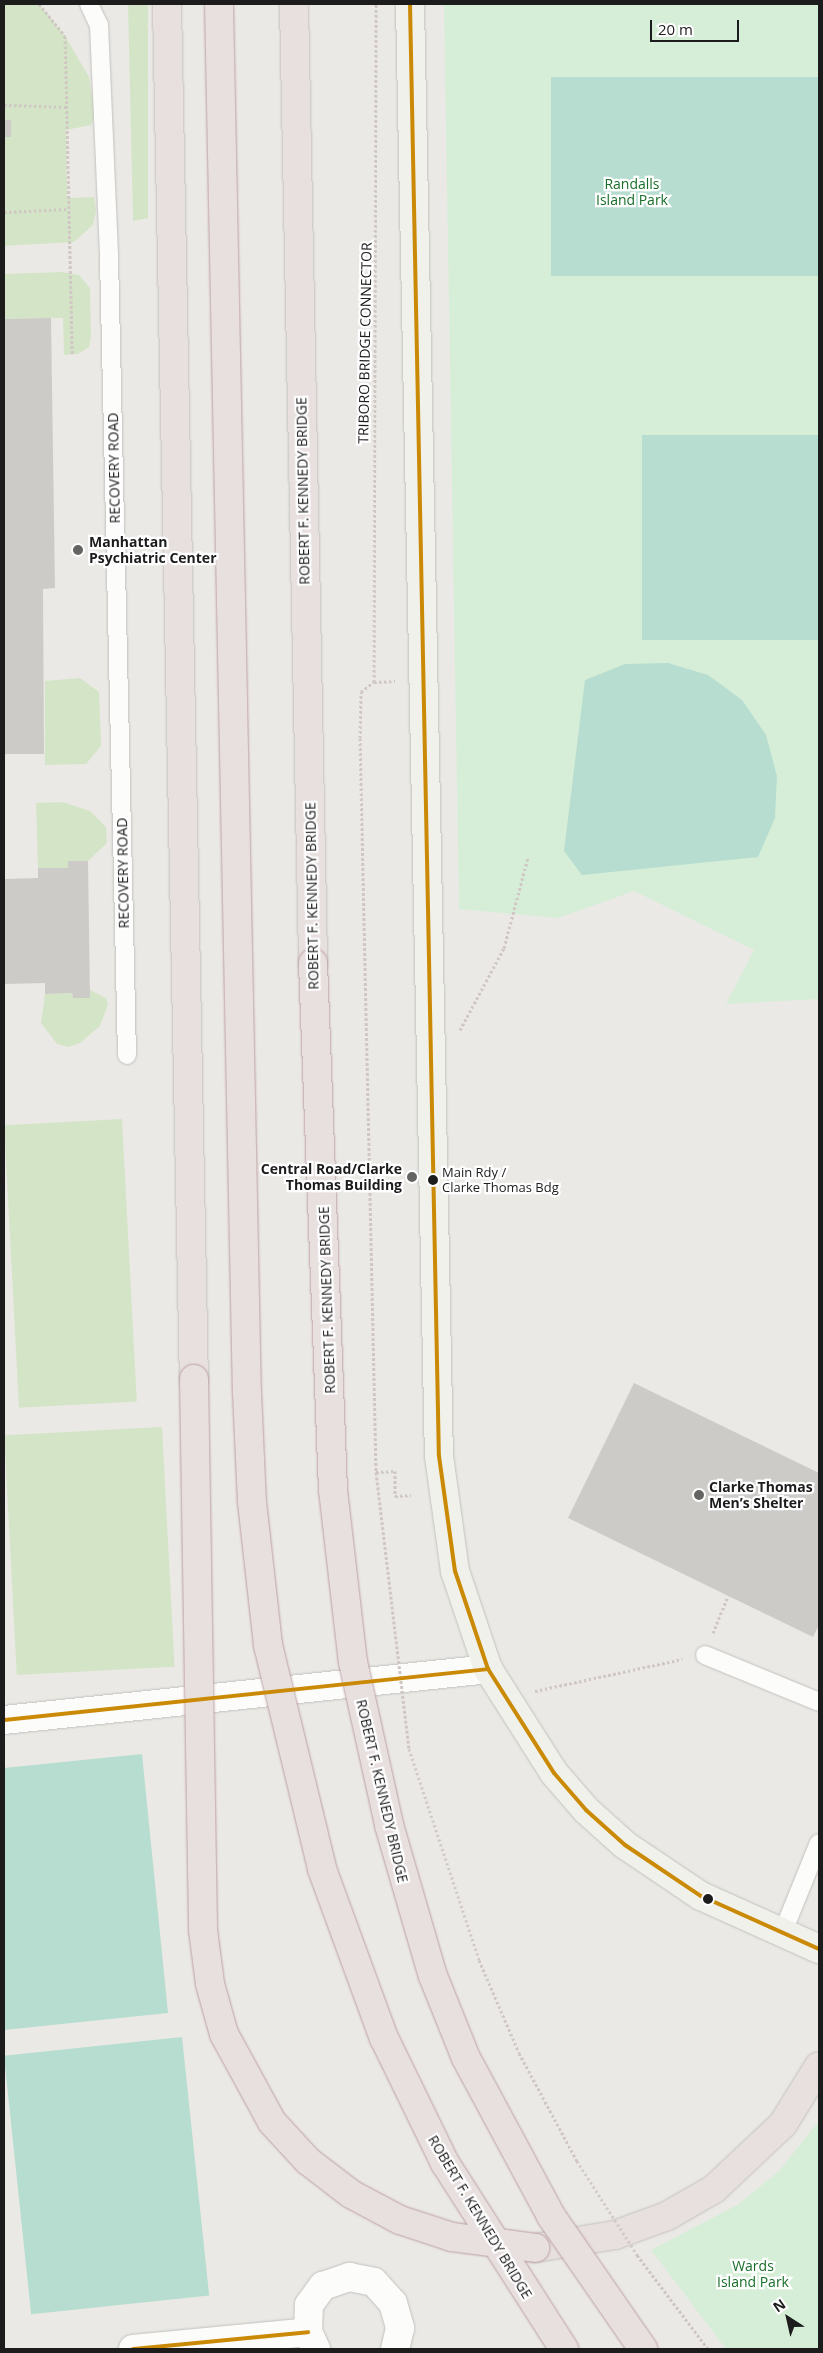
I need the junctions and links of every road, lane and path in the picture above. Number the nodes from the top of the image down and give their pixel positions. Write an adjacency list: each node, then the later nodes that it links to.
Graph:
1 (39, 4): 9 (path)
2 (89, 4): 17 (lane, RECOVERY ROAD)
3 (167, 4): 29 (highway, bridge)
4 (219, 4): 33 (highway, ROBERT F. KENNEDY BRIDGE, bridge)
5 (294, 4): 34 (highway, ROBERT F. KENNEDY BRIDGE, bridge)
6 (376, 4): 14 (path, TRIBORO BRIDGE CONNECTOR)
7 (410, 4): 13 (street)
8 (4, 105): 9 (path)
9 (66, 107): 10 (path)
10 (67, 209): 11 (path); 12 (path)
11 (4, 212)
12 (72, 354)
13 (424, 681): 14 (path); 22 (street)
14 (374, 682): 18 (path, bridge)
15 (528, 857): 16 (path)
16 (458, 1035)
17 (127, 1055)
18 (376, 1472): 19 (path); 35 (path, bridge)
19 (411, 1495)
20 (728, 1596): 21 (path)
21 (705, 1655): 23 (path); 24 (lane)
22 (488, 1669): 23 (street); 25 (street)
23 (505, 1699): 27 (street)
24 (819, 1702)
25 (4, 1720)
26 (819, 1842): 27 (lane)
27 (782, 1934): 28 (street)
28 (819, 1949)
29 (819, 2066)
30 (312, 2341): 31 (street); 32 (street)
31 (133, 2349)
32 (395, 2349)
33 (564, 2349)
34 (643, 2349)
35 (708, 2349)

